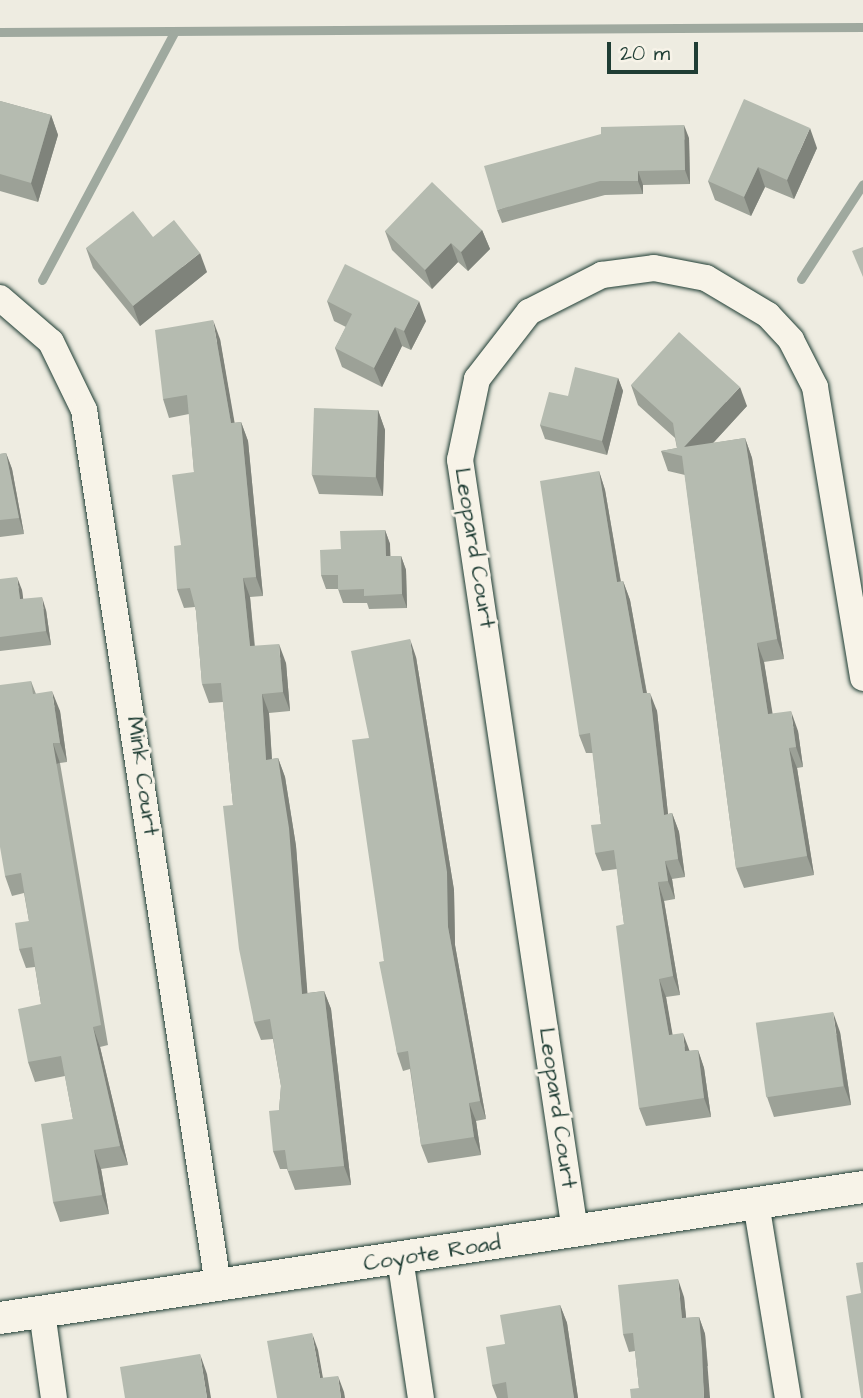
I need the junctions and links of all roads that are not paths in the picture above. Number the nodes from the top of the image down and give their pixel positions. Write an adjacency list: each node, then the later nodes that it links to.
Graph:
1 (0, 298): 7 (street, Mink Court)
2 (863, 678): 5 (street, Leopard Court)
3 (863, 1187): 4 (street, Coyote Road)
4 (756, 1203): 5 (street, Coyote Road); 12 (street)
5 (575, 1231): 6 (street, Coyote Road)
6 (400, 1258): 7 (street, Coyote Road); 11 (street)
7 (218, 1285): 8 (street, Coyote Road)
8 (41, 1312): 9 (street, Coyote Road); 10 (street)
9 (0, 1318)
10 (54, 1398)
11 (421, 1398)
12 (788, 1398)

